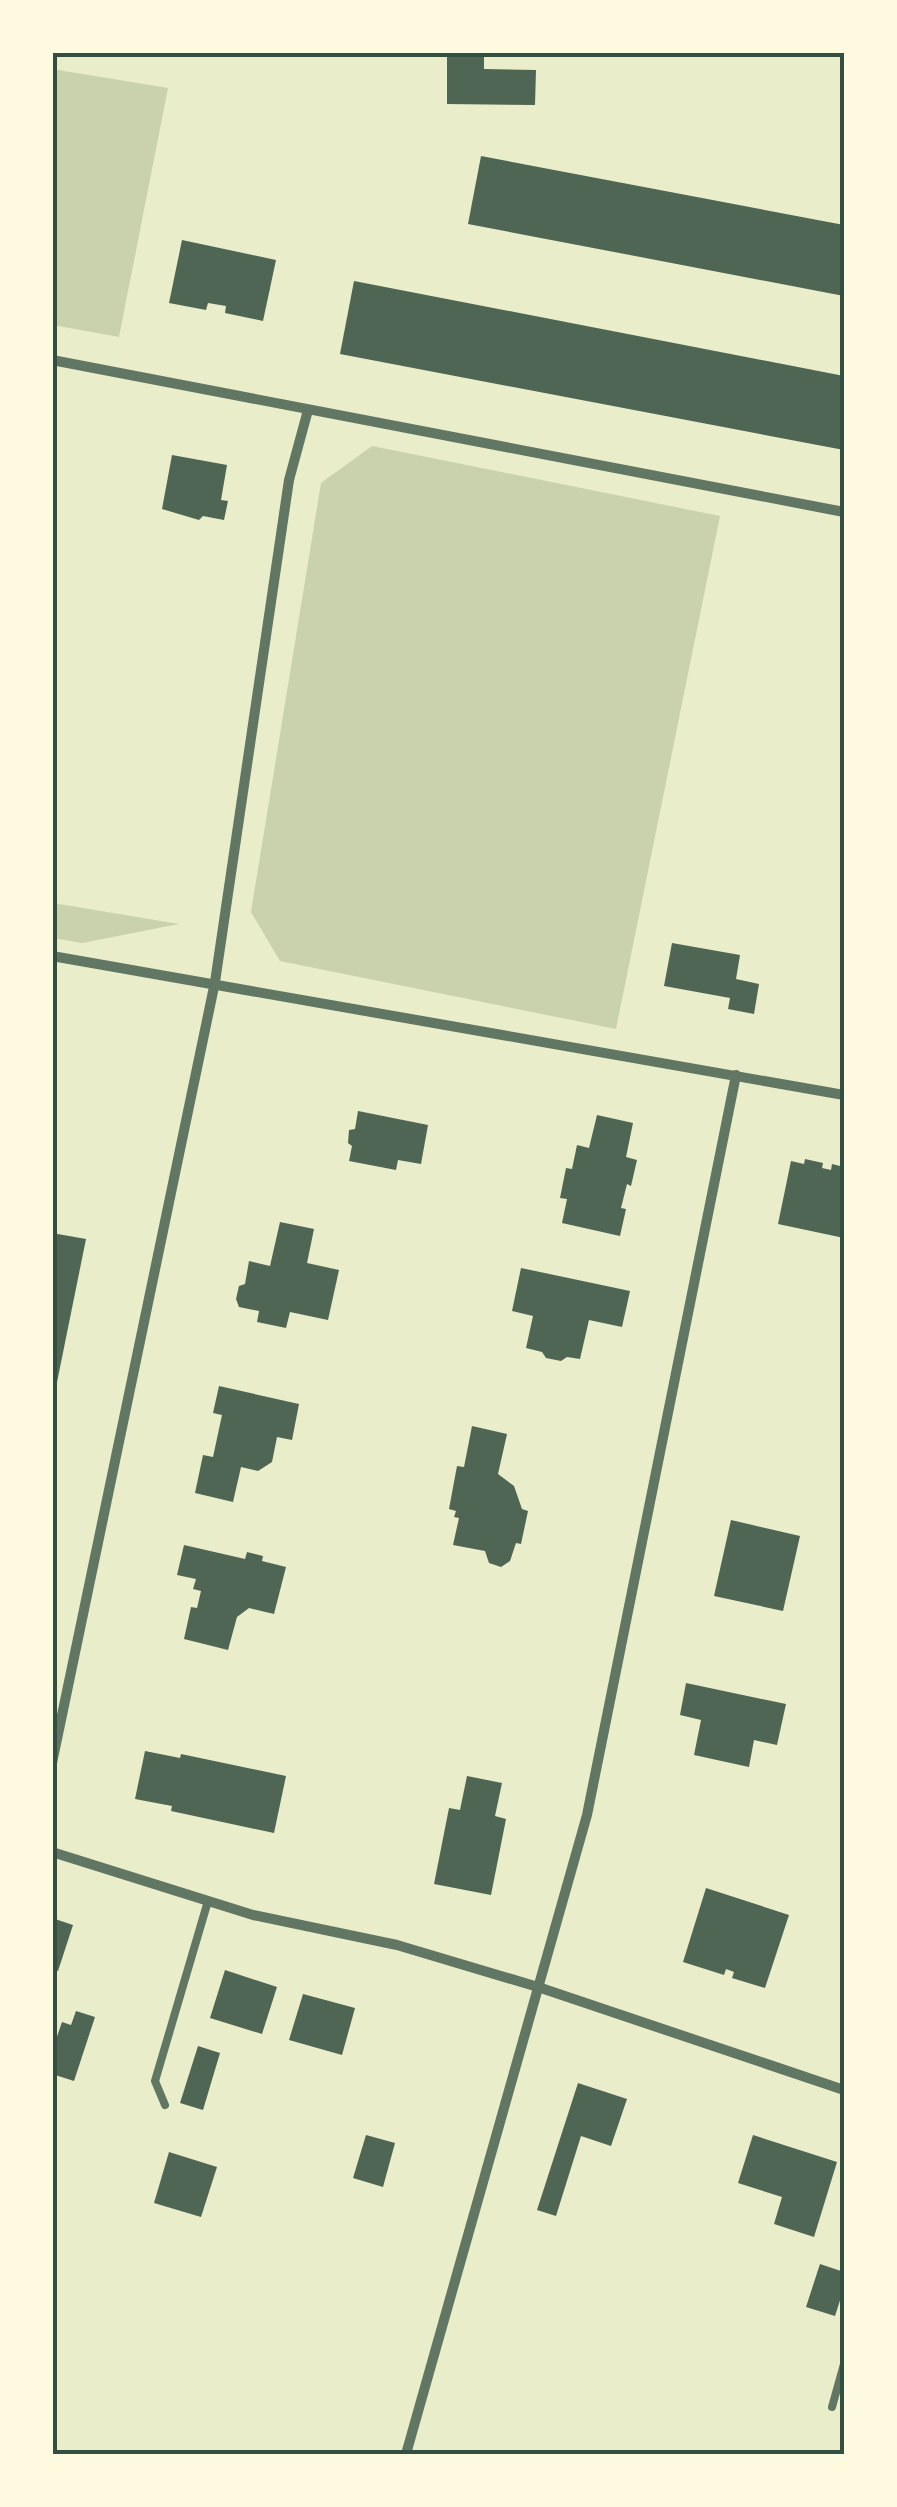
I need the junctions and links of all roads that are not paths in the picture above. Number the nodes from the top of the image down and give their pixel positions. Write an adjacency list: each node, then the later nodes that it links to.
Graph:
1 (52, 360): 2 (street)
2 (308, 410): 3 (street); 5 (street)
3 (844, 512)
4 (52, 956): 5 (street)
5 (215, 982): 6 (street); 8 (street)
6 (736, 1075): 7 (street); 11 (street)
7 (844, 1094)
8 (52, 1762)
9 (52, 1852): 10 (street)
10 (208, 1901): 11 (street); 13 (lane)
11 (538, 1987): 12 (street); 16 (street)
12 (844, 2090)
13 (165, 2104)
14 (844, 2364): 15 (lane)
15 (832, 2407)
16 (406, 2454)

